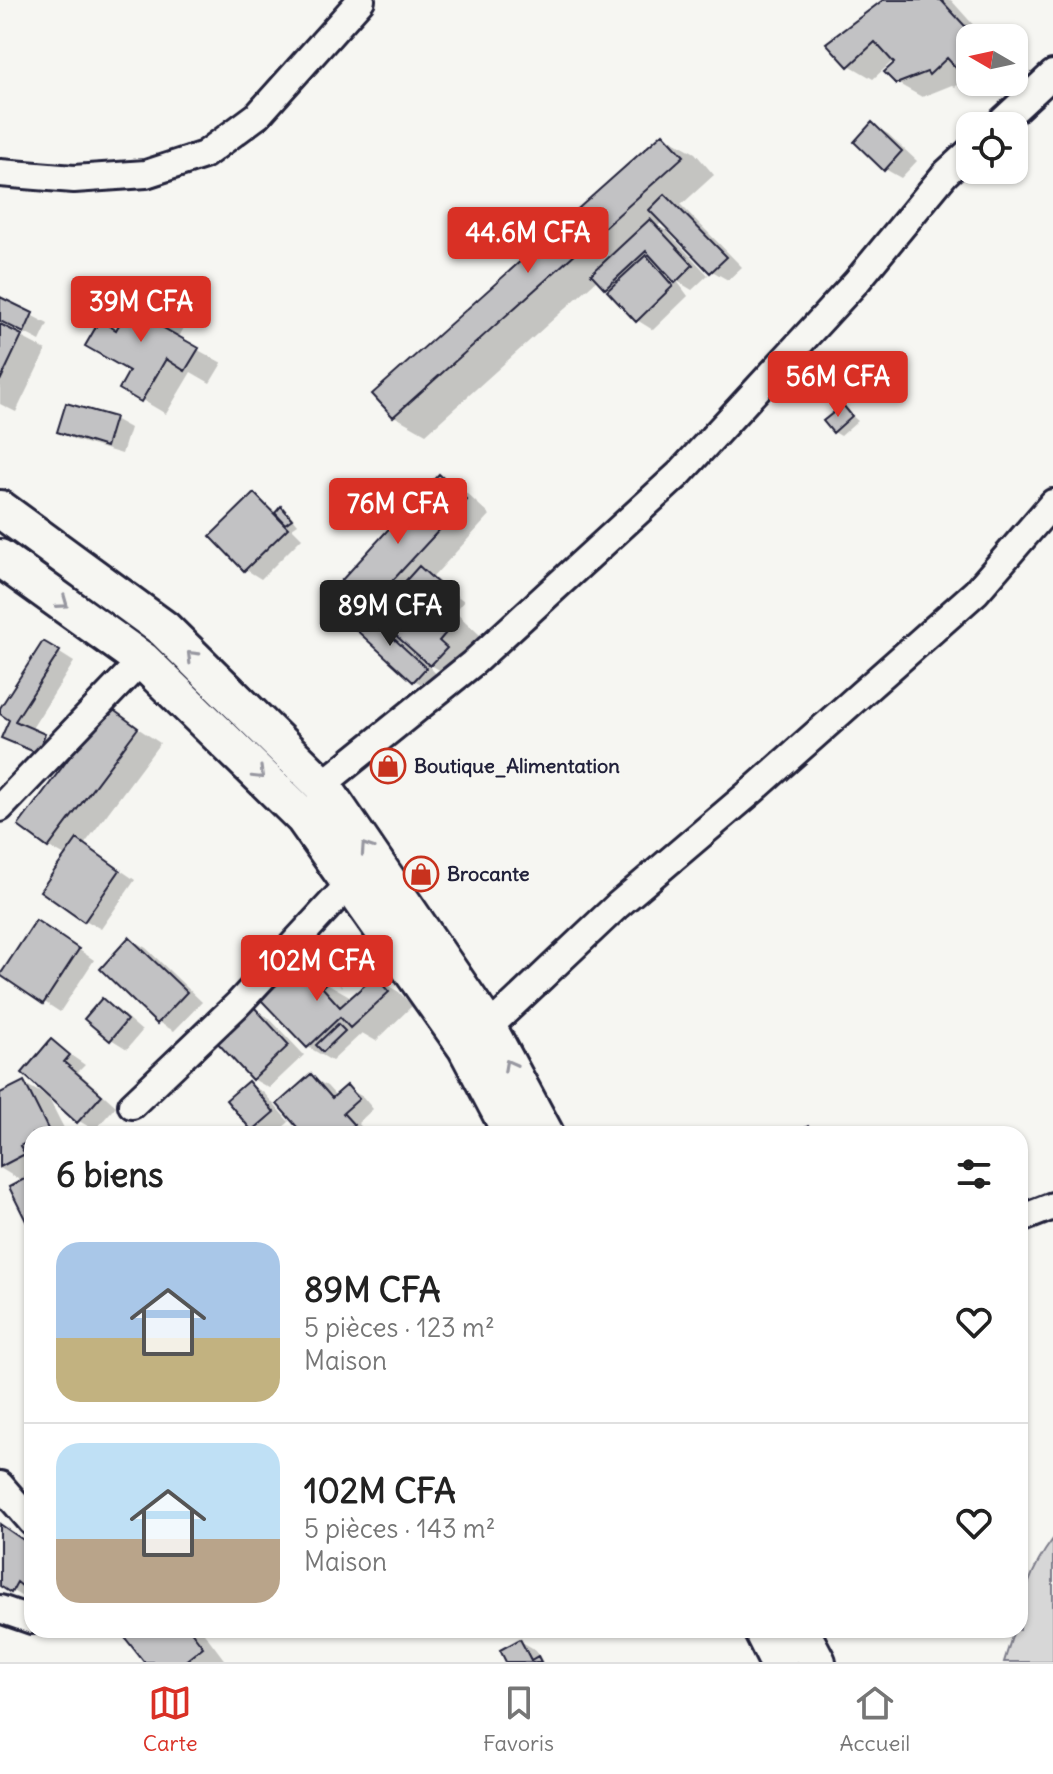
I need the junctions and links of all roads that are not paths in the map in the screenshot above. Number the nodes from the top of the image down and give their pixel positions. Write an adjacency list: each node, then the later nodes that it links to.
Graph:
1 (361, 0): 5 (street)
2 (1053, 74): 3 (street)
3 (1012, 112)
4 (956, 164): 10 (street)
5 (0, 173)
6 (1053, 503): 13 (street)
7 (0, 509): 10 (main road, one-way to 7)
8 (0, 558): 9 (main road, one-way to 9)
9 (142, 660): 11 (street); 12 (main road, one-way to 12)
10 (322, 785): 13 (main road, one-way to 10)
11 (0, 808)
12 (350, 883): 14 (street); 15 (main road)
13 (488, 1028): 16 (main road, one-way to 13)
14 (132, 1105)
15 (508, 1126)
16 (541, 1126)
17 (1053, 1206): 18 (street)
18 (1028, 1216)
19 (0, 1485): 20 (street)
20 (24, 1513)
21 (0, 1609): 22 (street)
22 (24, 1617)
23 (766, 1638): 25 (main road)
24 (804, 1638): 26 (main road)
25 (778, 1662)
26 (817, 1662)

